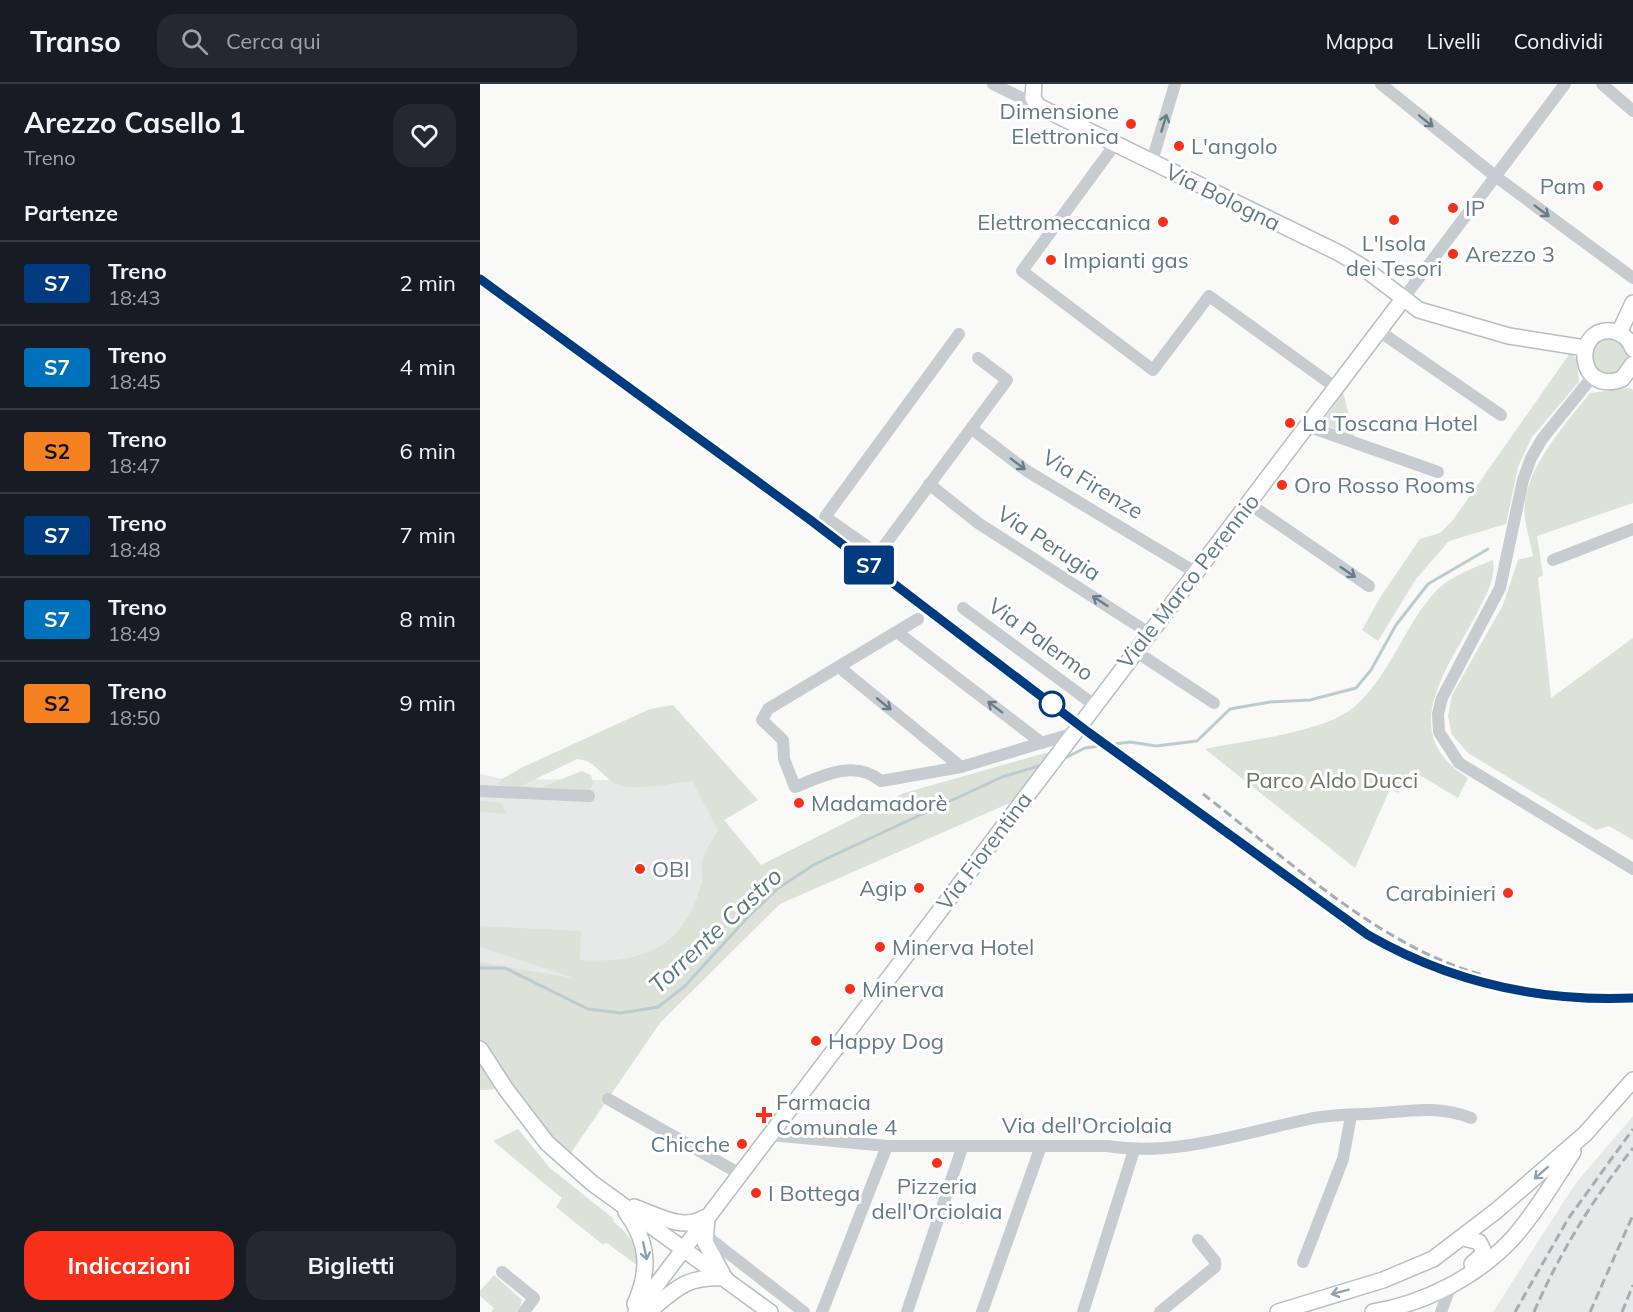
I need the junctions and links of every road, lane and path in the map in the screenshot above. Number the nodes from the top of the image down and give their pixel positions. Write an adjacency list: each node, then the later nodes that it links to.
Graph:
1 (993, 84): 7 (street)
2 (1034, 84): 7 (main road)
3 (1175, 84): 10 (street, one-way to 3)
4 (1380, 84): 11 (street, one-way to 11)
5 (1565, 84): 11 (street, Viale Marco Perennio)
6 (1602, 84): 8 (street)
7 (1038, 106): 9 (main road, Via Bologna)
8 (1633, 111)
9 (1116, 143): 10 (main road, Via Bologna); 23 (street)
10 (1152, 161): 13 (main road, Via Bologna)
11 (1495, 176): 12 (street, one-way to 12); 13 (street, Viale Marco Perennio)
12 (1633, 278)
13 (1402, 299): 15 (main road, Viale Marco Perennio); 18 (main road, Via Bologna)
14 (1633, 303): 16 (main road)
15 (1378, 331): 23 (main road, Viale Marco Perennio); 24 (street)
16 (1619, 333): 18 (main road); 19 (main road)
17 (959, 334): 28 (street)
18 (1585, 348): 22 (main road)
19 (1633, 349)
20 (978, 357): 26 (street)
21 (1633, 366): 22 (main road)
22 (1593, 376): 47 (street)
23 (1335, 387): 25 (main road, Viale Marco Perennio)
24 (1501, 415)
25 (1308, 426): 27 (street); 29 (main road, Viale Marco Perennio)
26 (972, 429): 28 (street); 32 (street, Via Firenze, one-way to 32)
27 (1438, 472)
28 (929, 484): 37 (street, Via Perugia, one-way to 28)
29 (1248, 503): 32 (main road, Viale Marco Perennio); 33 (street, one-way to 33)
30 (1633, 529): 31 (street)
31 (1553, 560)
32 (1195, 572): 37 (main road, Viale Marco Perennio)
33 (1369, 586)
34 (963, 608): 41 (street, Via Palermo)
35 (918, 619): 36 (street)
36 (897, 632): 39 (street); 43 (street, one-way to 36)
37 (1149, 633): 38 (main road, Viale Marco Perennio)
38 (1135, 651): 40 (street); 41 (main road, Viale Marco Perennio)
39 (839, 667): 44 (street, one-way to 44); 44 (street)
40 (1214, 703)
41 (1094, 704): 42 (main road, Viale Marco Perennio)
42 (1071, 734): 43 (street); 55 (main road, Via Fiorentina)
43 (1042, 743): 44 (street)
44 (961, 767)
45 (480, 791): 46 (street)
46 (589, 796)
47 (1616, 858): 48 (street); 49 (street)
48 (1633, 860)
49 (1633, 869)
50 (482, 1055): 62 (main road)
51 (1633, 1080): 56 (main road)
52 (608, 1099): 61 (street)
53 (1350, 1116): 54 (street, Via dell'Orciolaia); 60 (street, Via dell'Orciolaia); 68 (street)
54 (1472, 1118)
55 (770, 1134): 57 (street, Via dell'Orciolaia); 61 (main road, Via Fiorentina)
56 (1584, 1134): 65 (main road, one-way to 65); 72 (main road)
57 (887, 1146): 59 (street, Via dell'Orciolaia); 81 (street)
58 (1041, 1146): 59 (street, Via dell'Orciolaia); 60 (street, Via dell'Orciolaia); 83 (street)
59 (962, 1148): 82 (street)
60 (1134, 1150): 84 (street)
61 (740, 1174): 63 (main road, Via Fiorentina)
62 (617, 1200): 63 (main road); 67 (main road); 76 (main road, one-way to 76)
63 (708, 1216): 64 (main road); 67 (main road, Via Fiorentina)
64 (707, 1238): 70 (main road); 80 (street)
65 (1464, 1238): 71 (main road); 72 (main road)
66 (1198, 1240): 85 (street)
67 (683, 1249): 70 (main road); 77 (main road, Via Fiorentina)
68 (1303, 1262)
69 (502, 1272): 75 (street)
70 (725, 1278): 78 (main road); 79 (main road)
71 (1383, 1280): 74 (main road); 86 (main road, one-way to 86)
72 (1454, 1283): 73 (main road); 89 (street)
73 (1414, 1301): 74 (main road); 88 (street)
74 (1392, 1309): 87 (main road)
75 (524, 1312)
76 (632, 1312)
77 (636, 1312)
78 (648, 1312)
79 (770, 1312)
80 (804, 1312)
81 (822, 1312)
82 (908, 1312)
83 (982, 1312)
84 (1083, 1312)
85 (1160, 1312)
86 (1278, 1312)
87 (1373, 1312)
88 (1435, 1312)
89 (1441, 1312)

